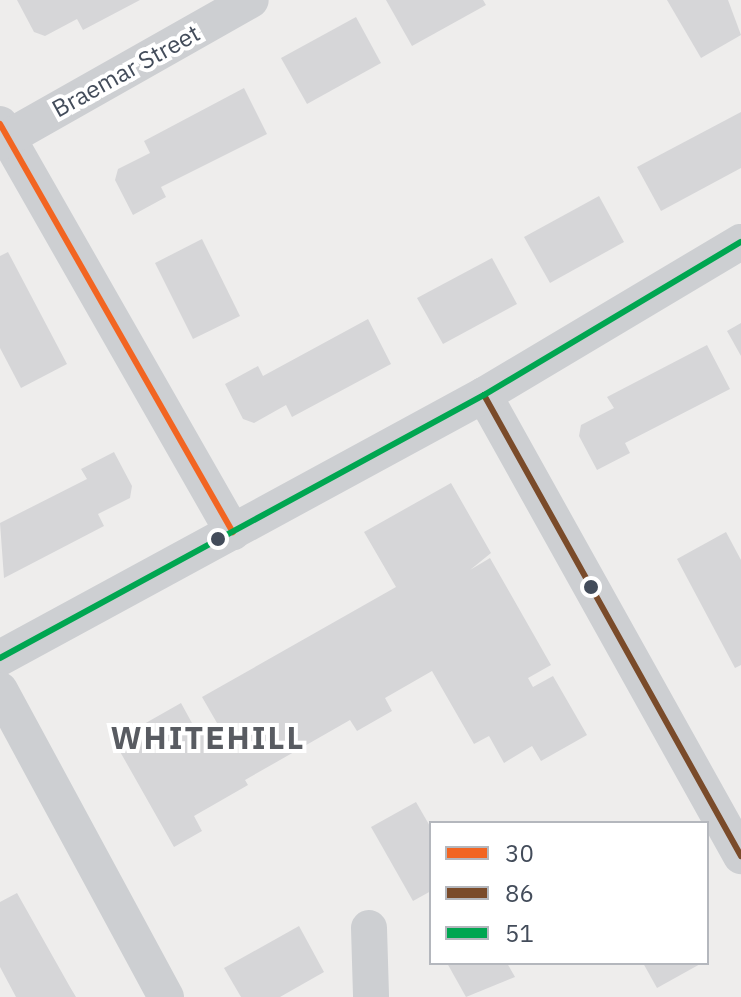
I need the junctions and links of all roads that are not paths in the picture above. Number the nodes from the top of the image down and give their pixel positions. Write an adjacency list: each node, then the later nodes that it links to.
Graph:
1 (251, 0): 2 (street, Braemar Street)
2 (3, 135): 5 (street)
3 (741, 242): 4 (street)
4 (484, 395): 5 (street); 8 (street)
5 (233, 532): 6 (street)
6 (0, 658)
7 (0, 690): 10 (street)
8 (741, 856)
9 (369, 928): 11 (street)
10 (166, 997)
11 (371, 997)

